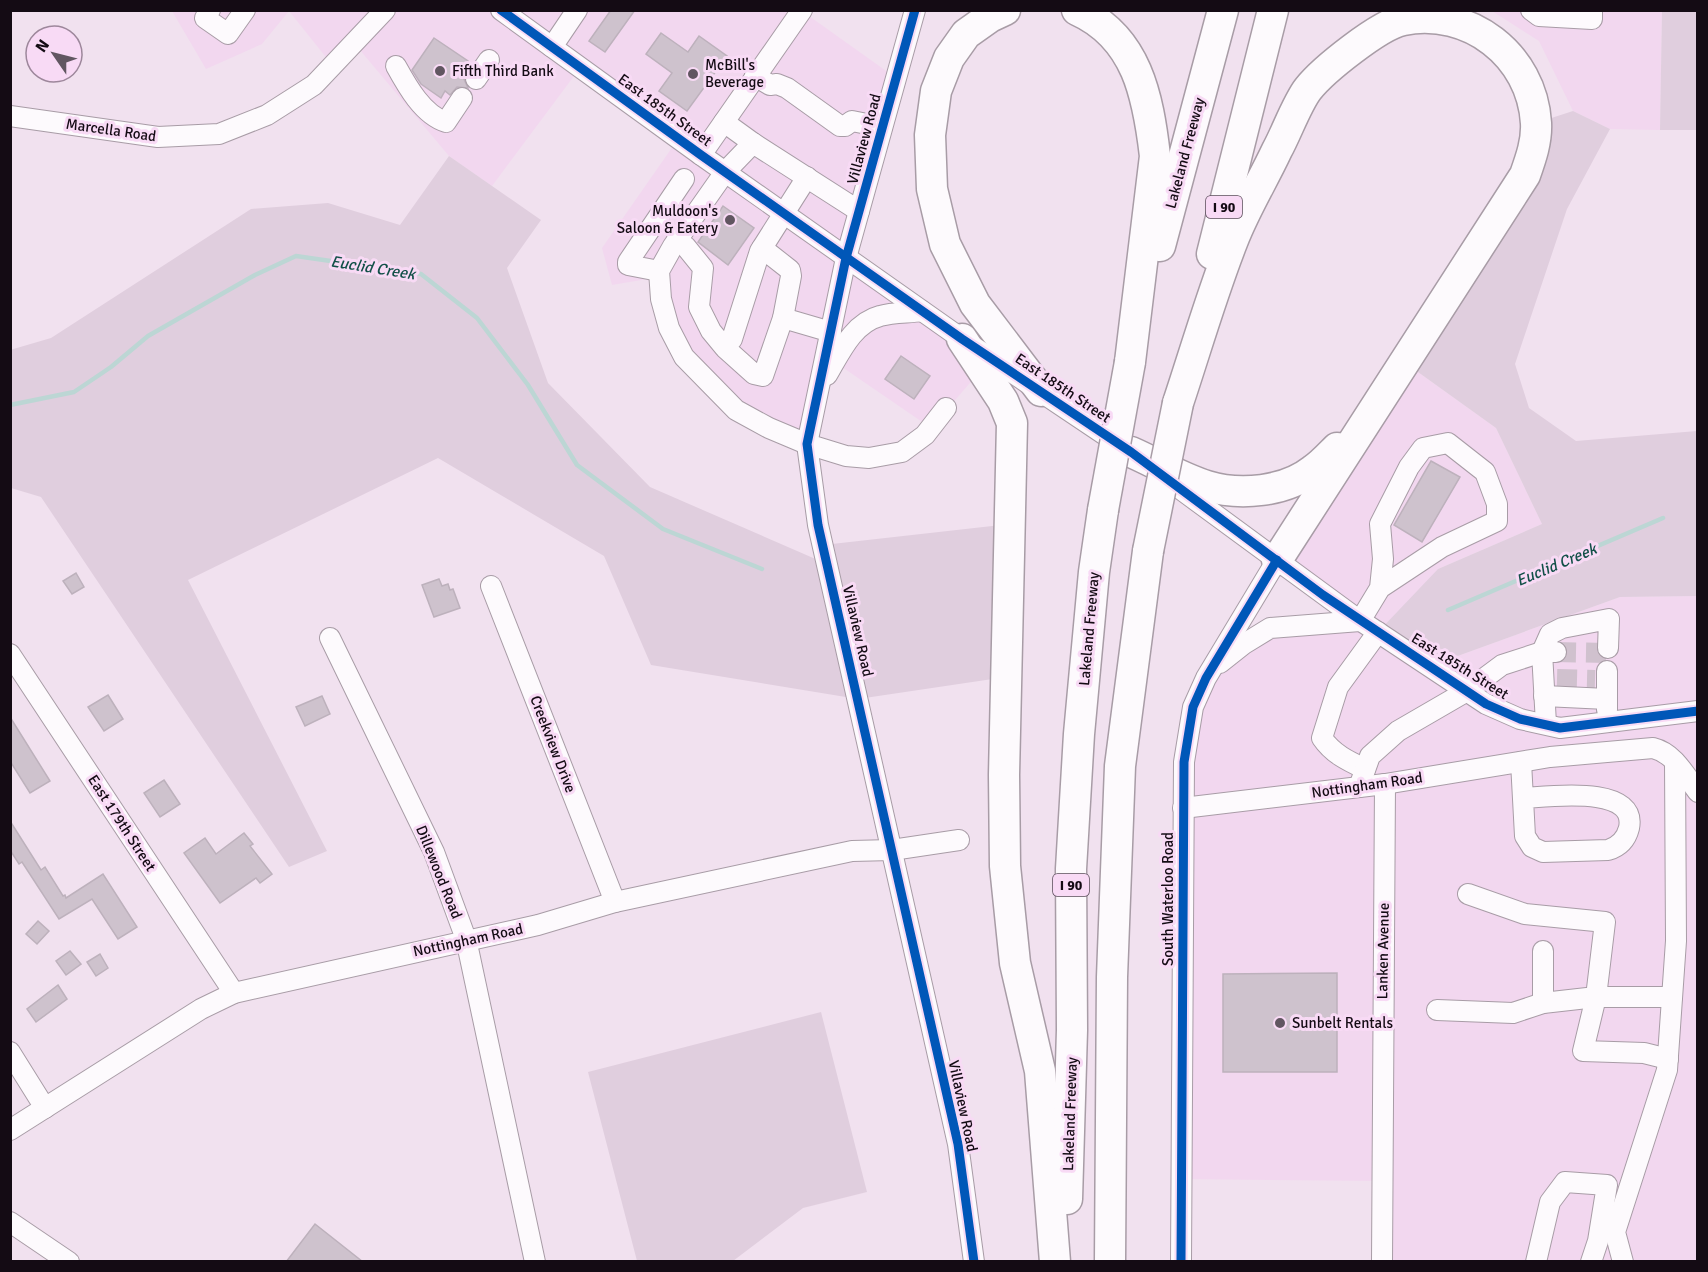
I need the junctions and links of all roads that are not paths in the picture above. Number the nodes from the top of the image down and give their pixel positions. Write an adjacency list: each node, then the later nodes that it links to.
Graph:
1 (210, 10): 2 (street)
2 (245, 10)
3 (385, 10): 20 (street, Marcella Road)
4 (501, 10): 14 (street, East 185th Street)
5 (577, 10): 14 (street)
6 (802, 10): 17 (street)
7 (915, 10): 22 (street, Villaview Road)
8 (1005, 10): 42 (highway)
9 (1077, 10): 40 (highway)
10 (1223, 10): 40 (highway, Lakeland Freeway / I 90)
11 (1273, 10): 43 (highway, I 90)
12 (1531, 10): 13 (street)
13 (1592, 10)
14 (552, 46): 24 (street, East 185th Street)
15 (489, 60): 18 (street)
16 (396, 66): 19 (street)
17 (755, 76): 21 (street); 22 (street)
18 (476, 79)
19 (462, 98)
20 (10, 116)
21 (724, 122): 23 (street); 24 (street)
22 (882, 127): 28 (street, Villaview Road)
23 (753, 143): 25 (street); 26 (street)
24 (701, 155): 25 (street, East 185th Street)
25 (725, 172): 29 (street, East 185th Street); 31 (street)
26 (807, 177): 28 (street); 29 (street)
27 (684, 179): 30 (street)
28 (860, 211): 33 (street, Villaview Road)
29 (785, 214): 32 (street); 33 (street, East 185th Street)
30 (658, 218): 31 (street); 34 (street)
31 (680, 237): 34 (street); 39 (street)
32 (762, 249): 36 (street); 39 (street)
33 (846, 258): 35 (street, East 185th Street); 37 (street, Villaview Road)
34 (659, 271): 46 (street)
35 (922, 311): 38 (street, East 185th Street); 41 (street)
36 (783, 318): 37 (street); 39 (street)
37 (831, 332): 41 (street, Villaview Road)
38 (962, 339): 42 (street, East 185th Street); 89 (highway)
39 (725, 348)
40 (1130, 362): 90 (highway, Lakeland Freeway / I 90, bridge)
41 (819, 387): 46 (street, Villaview Road)
42 (1041, 391): 47 (street, East 185th Street)
43 (1178, 403): 45 (highway); 91 (highway, I 90, bridge)
44 (946, 408): 46 (street)
45 (1364, 424): 47 (highway); 48 (highway)
46 (807, 444): 71 (street, Villaview Road)
47 (1131, 453): 48 (street, East 185th Street)
48 (1277, 560): 51 (street, East 185th Street); 57 (street, South Waterloo Road)
49 (491, 586): 73 (street, Creekview Drive)
50 (1380, 588): 50 (street); 51 (street)
51 (1360, 621): 52 (street, East 185th Street); 57 (street)
52 (1378, 632): 59 (street, East 185th Street); 65 (street)
53 (330, 638): 74 (street, Dillewood Road)
54 (1608, 648): 55 (street)
55 (1549, 652): 58 (street); 59 (street)
56 (10, 654): 76 (street, East 179th Street)
57 (1206, 678): 69 (street, South Waterloo Road)
58 (1548, 685): 61 (street); 62 (street)
59 (1467, 691): 62 (street, East 185th Street); 65 (street)
60 (1698, 711): 61 (street, East 185th Street)
61 (1607, 721): 62 (street, East 185th Street)
62 (1545, 724)
63 (1521, 762): 64 (street, Nottingham Road); 66 (street, Nottingham Road); 68 (street)
64 (1675, 762): 67 (street); 78 (street)
65 (1362, 778): 66 (street, Nottingham Road); 69 (street, Nottingham Road)
66 (1385, 784): 93 (street, Lanken Avenue)
67 (1698, 792)
68 (1523, 798): 68 (street)
69 (1183, 808): 92 (street, South Waterloo Road)
70 (959, 840): 71 (street, Nottingham Road)
71 (892, 850): 73 (street, Nottingham Road); 88 (street, Villaview Road)
72 (1468, 894): 77 (street)
73 (615, 902): 74 (street, Nottingham Road)
74 (466, 939): 76 (street, Nottingham Road); 87 (street, Dillewood Road)
75 (1543, 951): 79 (street)
76 (234, 993): 83 (street, Nottingham Road)
77 (1596, 997): 78 (street); 79 (street); 82 (street)
78 (1672, 997): 82 (street)
79 (1543, 1003): 80 (street)
80 (1437, 1010)
81 (10, 1052): 83 (street)
82 (1668, 1059): 96 (street)
83 (45, 1108): 84 (street, Nottingham Road)
84 (10, 1130)
85 (10, 1222): 86 (street)
86 (69, 1262)
87 (535, 1262)
88 (974, 1262)
89 (1055, 1262)
90 (1065, 1262)
91 (1110, 1262)
92 (1181, 1262)
93 (1382, 1262)
94 (1536, 1262): 95 (street)
95 (1591, 1262)
96 (1623, 1262)

